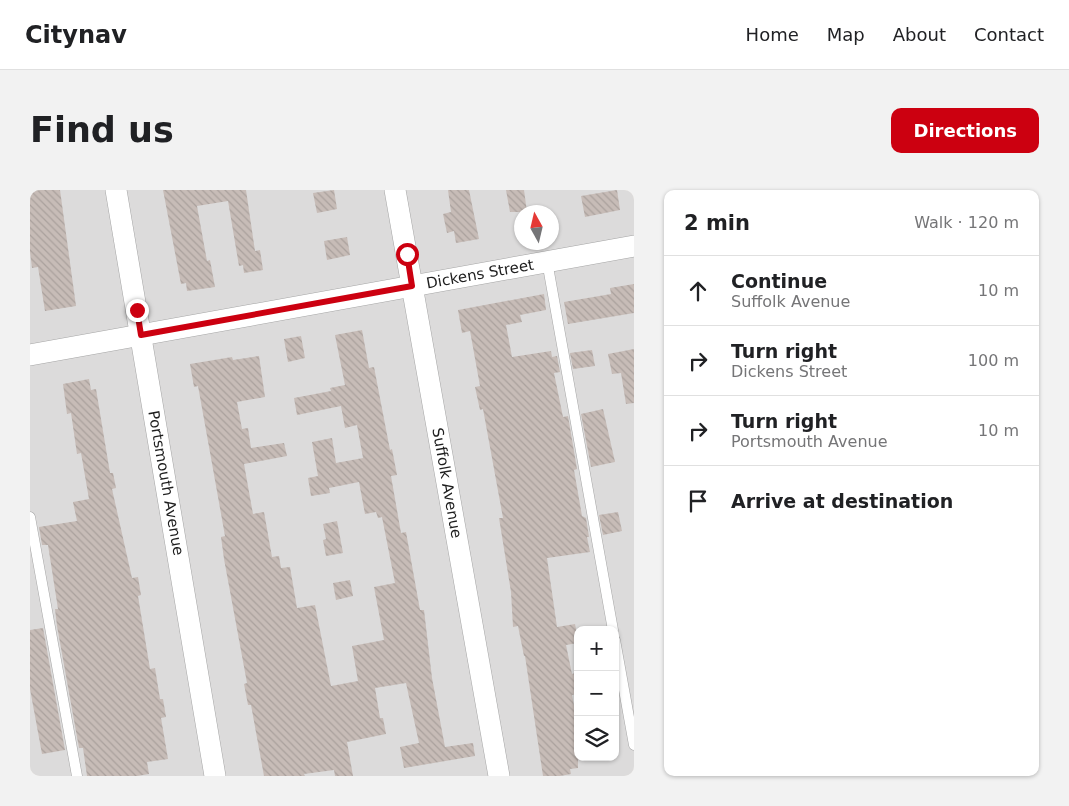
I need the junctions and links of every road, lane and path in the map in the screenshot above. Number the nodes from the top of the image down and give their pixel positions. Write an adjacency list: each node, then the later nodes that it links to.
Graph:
1 (116, 190): 6 (street, Portsmouth Avenue)
2 (395, 190): 5 (street, Suffolk Avenue)
3 (634, 246): 4 (street, Dickens Street)
4 (547, 262): 5 (street, Dickens Street); 9 (lane)
5 (412, 286): 6 (street, Dickens Street); 14 (street, Suffolk Avenue)
6 (141, 335): 7 (street, Dickens Street); 13 (street, Portsmouth Avenue)
7 (30, 355)
8 (30, 517): 12 (lane)
9 (612, 626)
10 (619, 662): 11 (lane)
11 (634, 745)
12 (77, 776)
13 (215, 776)
14 (499, 776)

